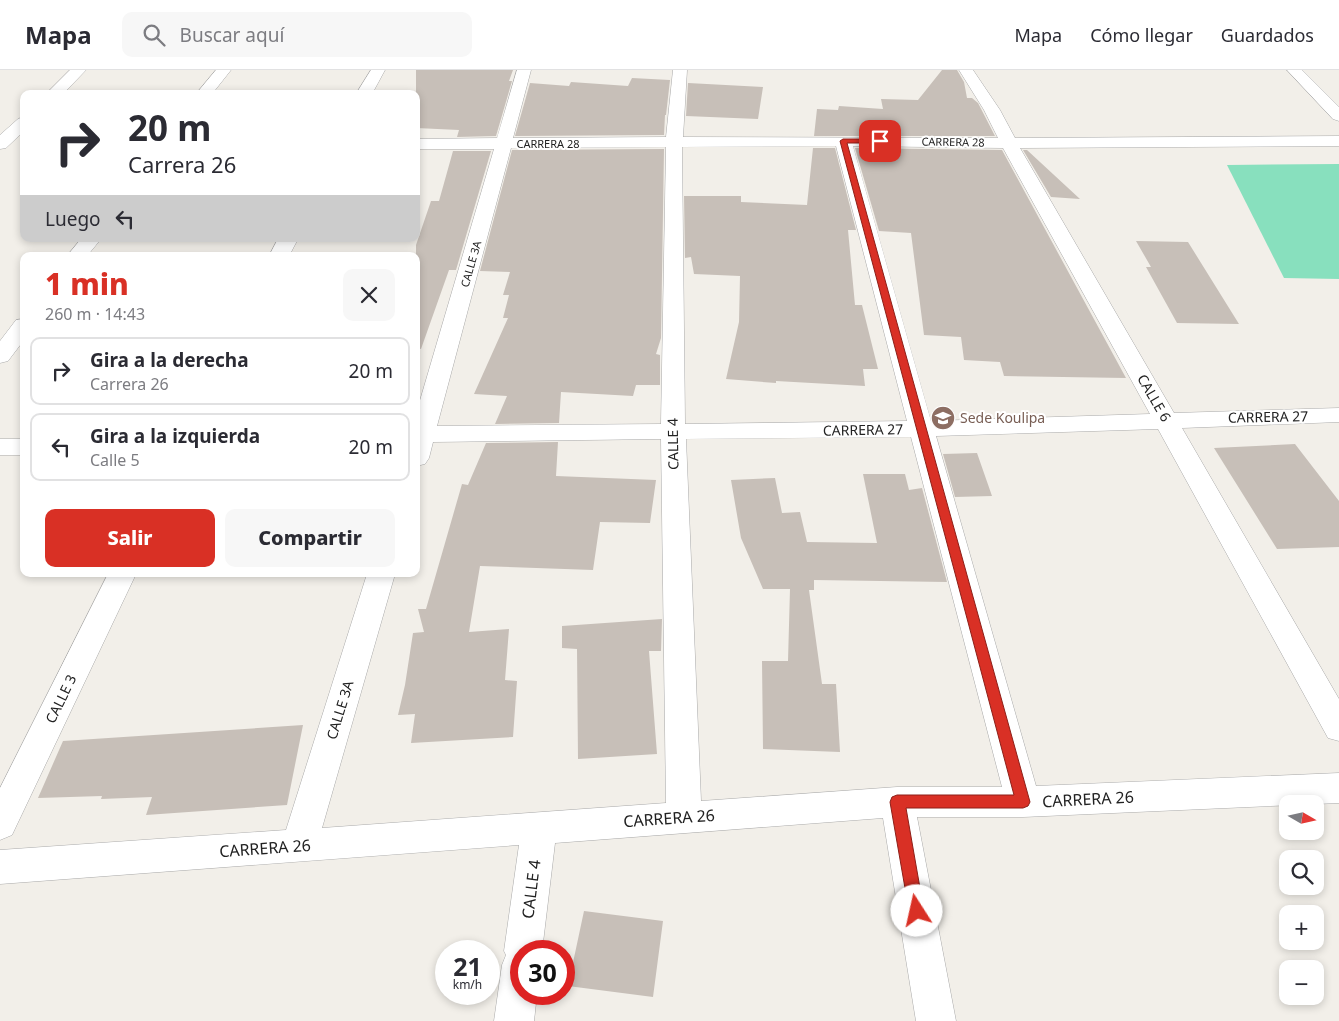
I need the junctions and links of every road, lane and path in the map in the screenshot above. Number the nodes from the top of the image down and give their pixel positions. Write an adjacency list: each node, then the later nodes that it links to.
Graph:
1 (79, 70): 8 (street)
2 (224, 70): 9 (street)
3 (378, 70): 10 (street)
4 (524, 70): 18 (street, CALLE 3A)
5 (680, 70): 15 (street, CALLE 4)
6 (966, 70): 16 (street, CALLE 6)
7 (1294, 70): 11 (street)
8 (58, 90)
9 (207, 90)
10 (366, 90)
11 (1339, 116)
12 (20, 126): 19 (street)
13 (843, 141): 15 (street, CARRERA 28); 16 (street, CARRERA 28); 27 (street)
14 (1339, 141): 16 (street, CARRERA 28)
15 (674, 143): 18 (street, CARRERA 28); 28 (street, CALLE 4)
16 (1009, 143): 26 (street, CALLE 6)
17 (420, 144): 18 (street, CARRERA 28)
18 (504, 144): 29 (street, CALLE 3A)
19 (0, 145): 20 (street)
20 (20, 146)
21 (89, 242): 22 (street)
22 (80, 252)
23 (20, 331): 24 (street)
24 (0, 356)
25 (1339, 416): 26 (street, CARRERA 27)
26 (1166, 420): 27 (street, CARRERA 27); 34 (street, CALLE 6)
27 (922, 429): 28 (street, CARRERA 27); 37 (street)
28 (672, 432): 29 (street, CARRERA 27); 38 (street, CALLE 4)
29 (420, 434)
30 (0, 447): 31 (street)
31 (20, 447)
32 (121, 577): 39 (street, CALLE 3)
33 (380, 577): 41 (street, CALLE 3A)
34 (1339, 728)
35 (1339, 788): 37 (street, CARRERA 26)
36 (897, 802): 37 (street, CARRERA 26); 38 (street, CARRERA 26); 46 (street)
37 (1023, 802)
38 (684, 817): 40 (street, CARRERA 26)
39 (0, 824)
40 (539, 827): 41 (street, CARRERA 26); 43 (street, CALLE 4)
41 (299, 846): 42 (street, CARRERA 26)
42 (0, 867)
43 (524, 940)
44 (516, 1005): 45 (street)
45 (514, 1021)
46 (936, 1021)

